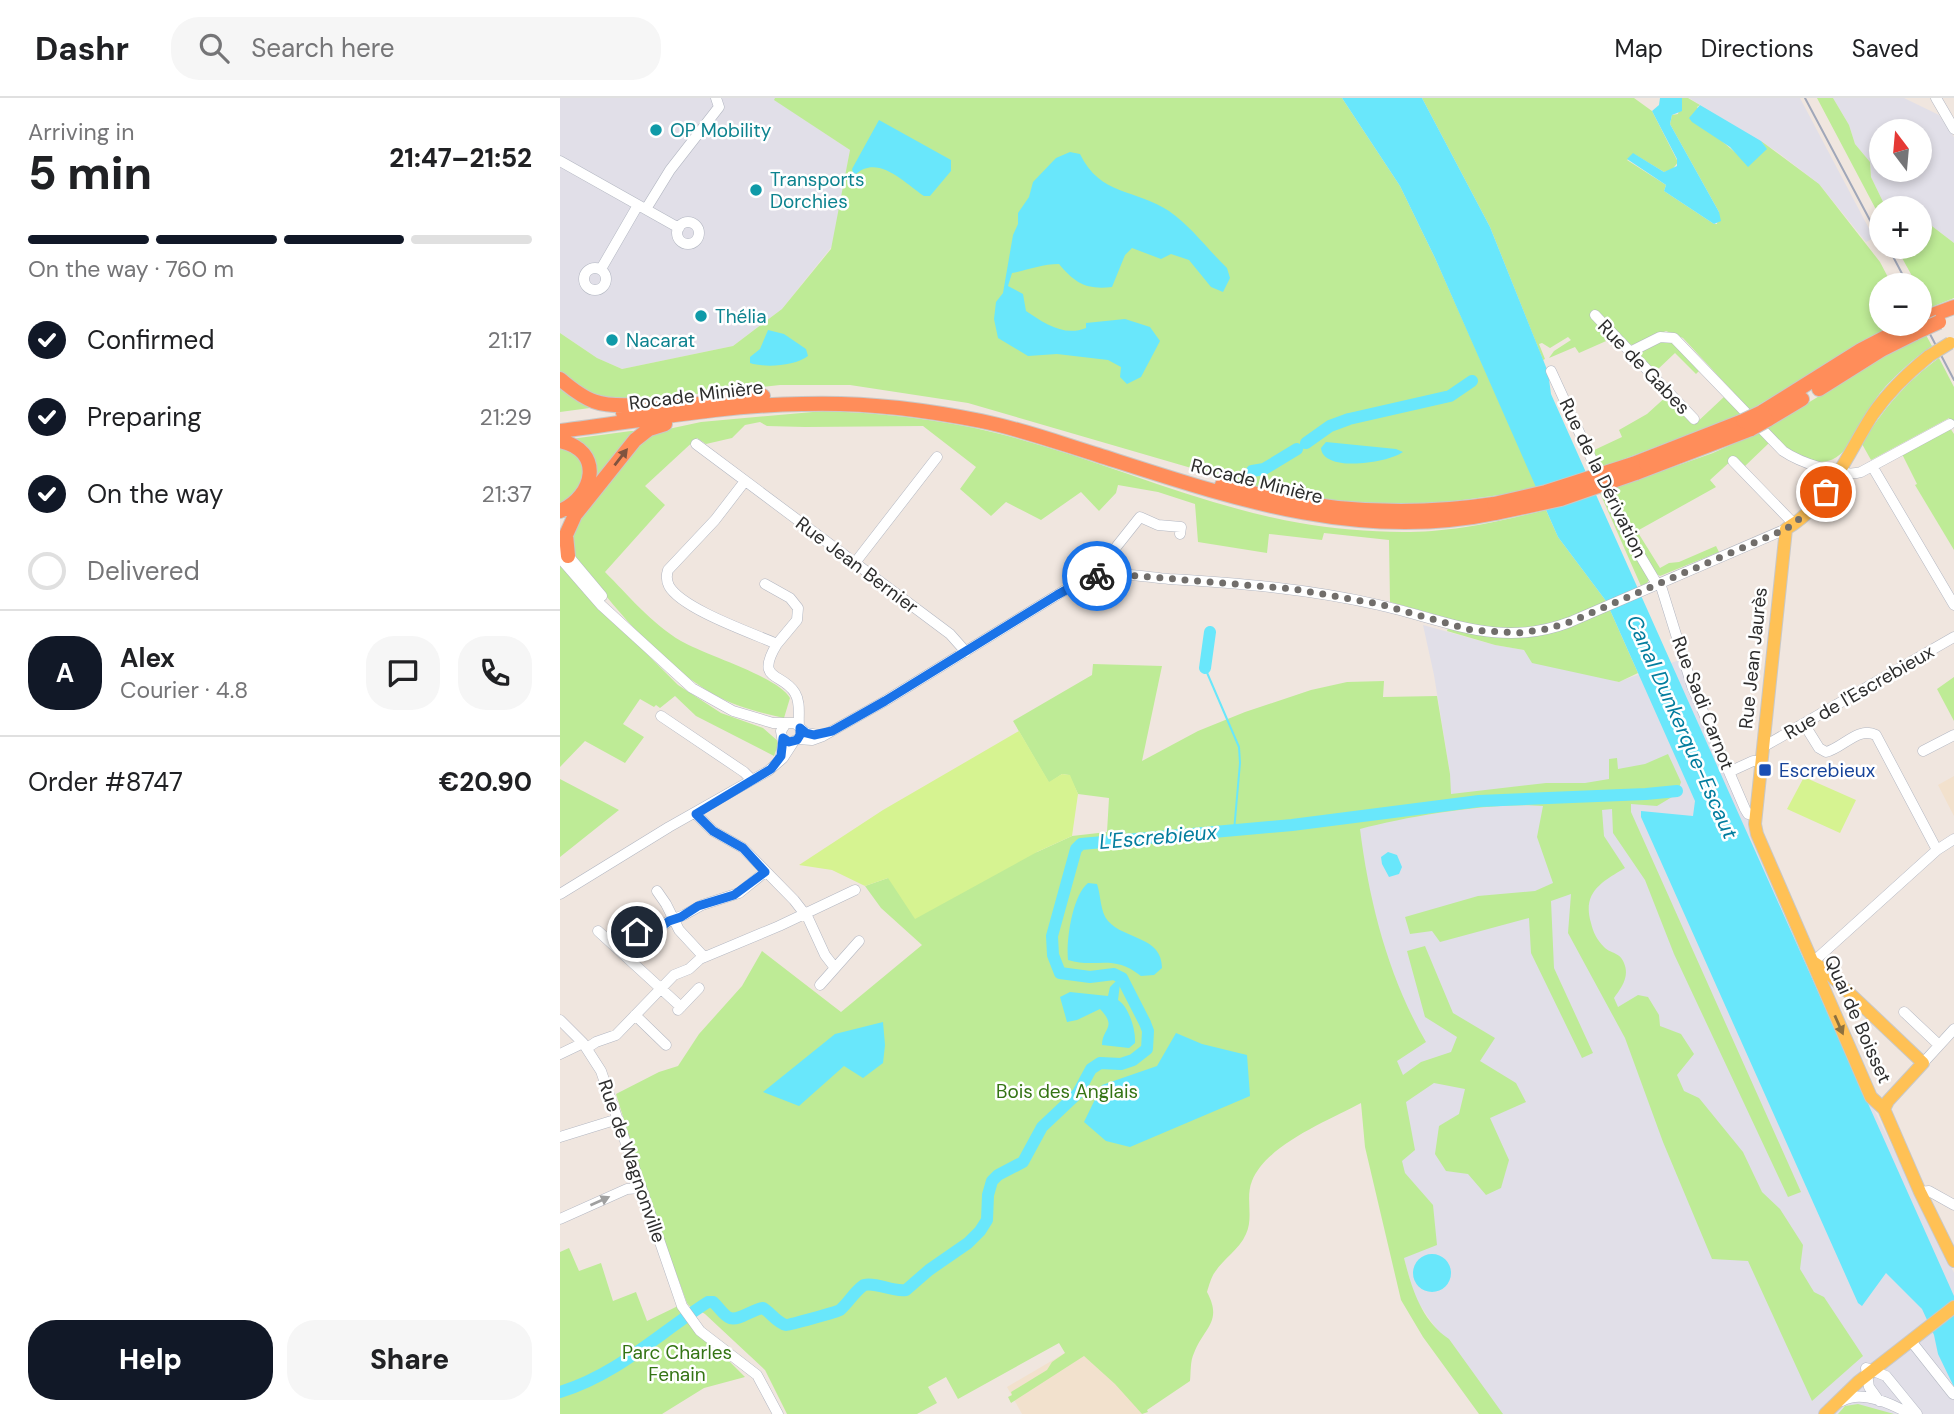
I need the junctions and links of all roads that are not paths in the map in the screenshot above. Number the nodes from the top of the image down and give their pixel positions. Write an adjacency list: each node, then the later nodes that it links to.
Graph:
1 (716, 98): 5 (street)
2 (1936, 98): 3 (street)
3 (1954, 129)
4 (560, 161): 5 (street)
5 (642, 207): 6 (street); 7 (street)
6 (679, 228)
7 (601, 269)
8 (1954, 307): 11 (highway, Rocade Minière)
9 (1595, 315): 15 (street, Rue de Gabes)
10 (1954, 317): 11 (highway, Rocade Minière)
11 (1937, 318): 12 (highway, Rocade Minière, bridge)
12 (1932, 320)
13 (1899, 336): 31 (highway, Rocade Minière, bridge)
14 (1952, 341): 29 (main road, bridge)
15 (1630, 352): 20 (street, Rue de Gabes); 29 (street)
16 (1551, 371): 40 (street, Rue de la Dérivation)
17 (560, 379): 18 (highway)
18 (692, 404): 21 (highway, Rocade Minière); 31 (highway, Rocade Minière)
19 (735, 409): 23 (highway, Rocade Minière); 31 (highway, Rocade Minière); 32 (highway, one-way to 19)
20 (1694, 419)
21 (560, 421)
22 (1950, 424): 28 (street)
23 (560, 431)
24 (560, 441): 32 (highway)
25 (696, 443): 30 (street, Rue Jean Bernier)
26 (937, 457): 37 (street)
27 (1733, 461): 34 (street)
28 (1872, 466): 29 (street); 41 (street)
29 (1839, 471): 34 (main road)
30 (745, 481): 37 (street, Rue Jean Bernier); 43 (street)
31 (1495, 509)
32 (565, 511): 33 (highway); 36 (highway)
33 (560, 526)
34 (1790, 527): 40 (street); 55 (main road, Rue Jean Jaurès)
35 (1181, 534): 38 (street)
36 (563, 553): 46 (street)
37 (854, 564): 44 (street, Rue Jean Bernier)
38 (1103, 575): 40 (street); 44 (street)
39 (765, 584): 43 (street)
40 (1657, 584): 59 (street, Rue Sadi Carnot)
41 (1954, 605)
42 (1954, 637): 49 (street, Rue de l'Escrebieux)
43 (777, 644): 45 (street)
44 (966, 652): 51 (street)
45 (796, 695): 48 (street); 50 (street)
46 (746, 715): 48 (street); 53 (street)
47 (661, 716): 60 (street)
48 (786, 723): 50 (street); 53 (street)
49 (1804, 724): 55 (street, Rue de l'Escrebieux); 65 (street)
50 (800, 727): 51 (street); 54 (street)
51 (832, 731): 54 (street)
52 (1954, 735): 56 (street)
53 (782, 736): 54 (street); 58 (street)
54 (796, 740): 58 (street)
55 (1763, 747): 57 (main road, Rue Jean Jaurès)
56 (1923, 751)
57 (1762, 761): 59 (street); 61 (main road, Rue Jean Jaurès)
58 (776, 765): 60 (street)
59 (1729, 772): 63 (street, Rue Sadi Carnot)
60 (752, 780): 62 (street)
61 (1758, 791): 63 (main road, Quai de Boisset)
62 (696, 814): 66 (street); 69 (street)
63 (1756, 816): 76 (main road, Quai de Boisset)
64 (1954, 839): 65 (street)
65 (1937, 850): 76 (street)
66 (765, 872): 70 (street); 71 (street)
67 (855, 890): 70 (street)
68 (657, 891): 71 (street)
69 (560, 894)
70 (805, 914): 75 (street); 77 (street)
71 (673, 919): 72 (street); 75 (street)
72 (632, 929)
73 (598, 931): 79 (street)
74 (859, 941): 77 (street)
75 (700, 959): 79 (street)
76 (1813, 962): 89 (main road); 90 (main road, Quai de Boisset, one-way to 90)
77 (835, 968): 78 (street)
78 (820, 985)
79 (662, 988): 80 (street); 82 (street)
80 (699, 988)
81 (1905, 1012): 87 (street)
82 (635, 1015): 85 (street); 86 (street)
83 (560, 1020): 85 (street, Rue de Wagnonville)
84 (1954, 1029): 87 (street)
85 (585, 1045): 88 (street); 91 (street, Rue de Wagnonville)
86 (666, 1045)
87 (1940, 1045): 89 (street)
88 (560, 1054)
89 (1923, 1063): 90 (main road)
90 (1884, 1109): 94 (main road, Quai de Boisset)
91 (618, 1119): 92 (street); 93 (street, Rue de Wagnonville)
92 (560, 1137)
93 (640, 1188): 96 (street, one-way to 93); 106 (street, Rue de Wagnonville)
94 (1920, 1192): 95 (street); 97 (main road, Quai de Boisset)
95 (1954, 1205)
96 (560, 1219)
97 (1953, 1256)
98 (1954, 1307): 99 (main road)
99 (1924, 1330): 100 (main road); 102 (main road)
100 (1911, 1341): 101 (main road); 104 (street)
101 (1892, 1356): 102 (main road); 103 (street)
102 (1869, 1371): 103 (street); 105 (street); 107 (main road); 108 (main road)
103 (1892, 1382): 110 (street)
104 (1953, 1394)
105 (1879, 1401): 108 (street); 109 (street)
106 (778, 1414)
107 (1818, 1414)
108 (1827, 1414)
109 (1910, 1414)
110 (1917, 1414)

